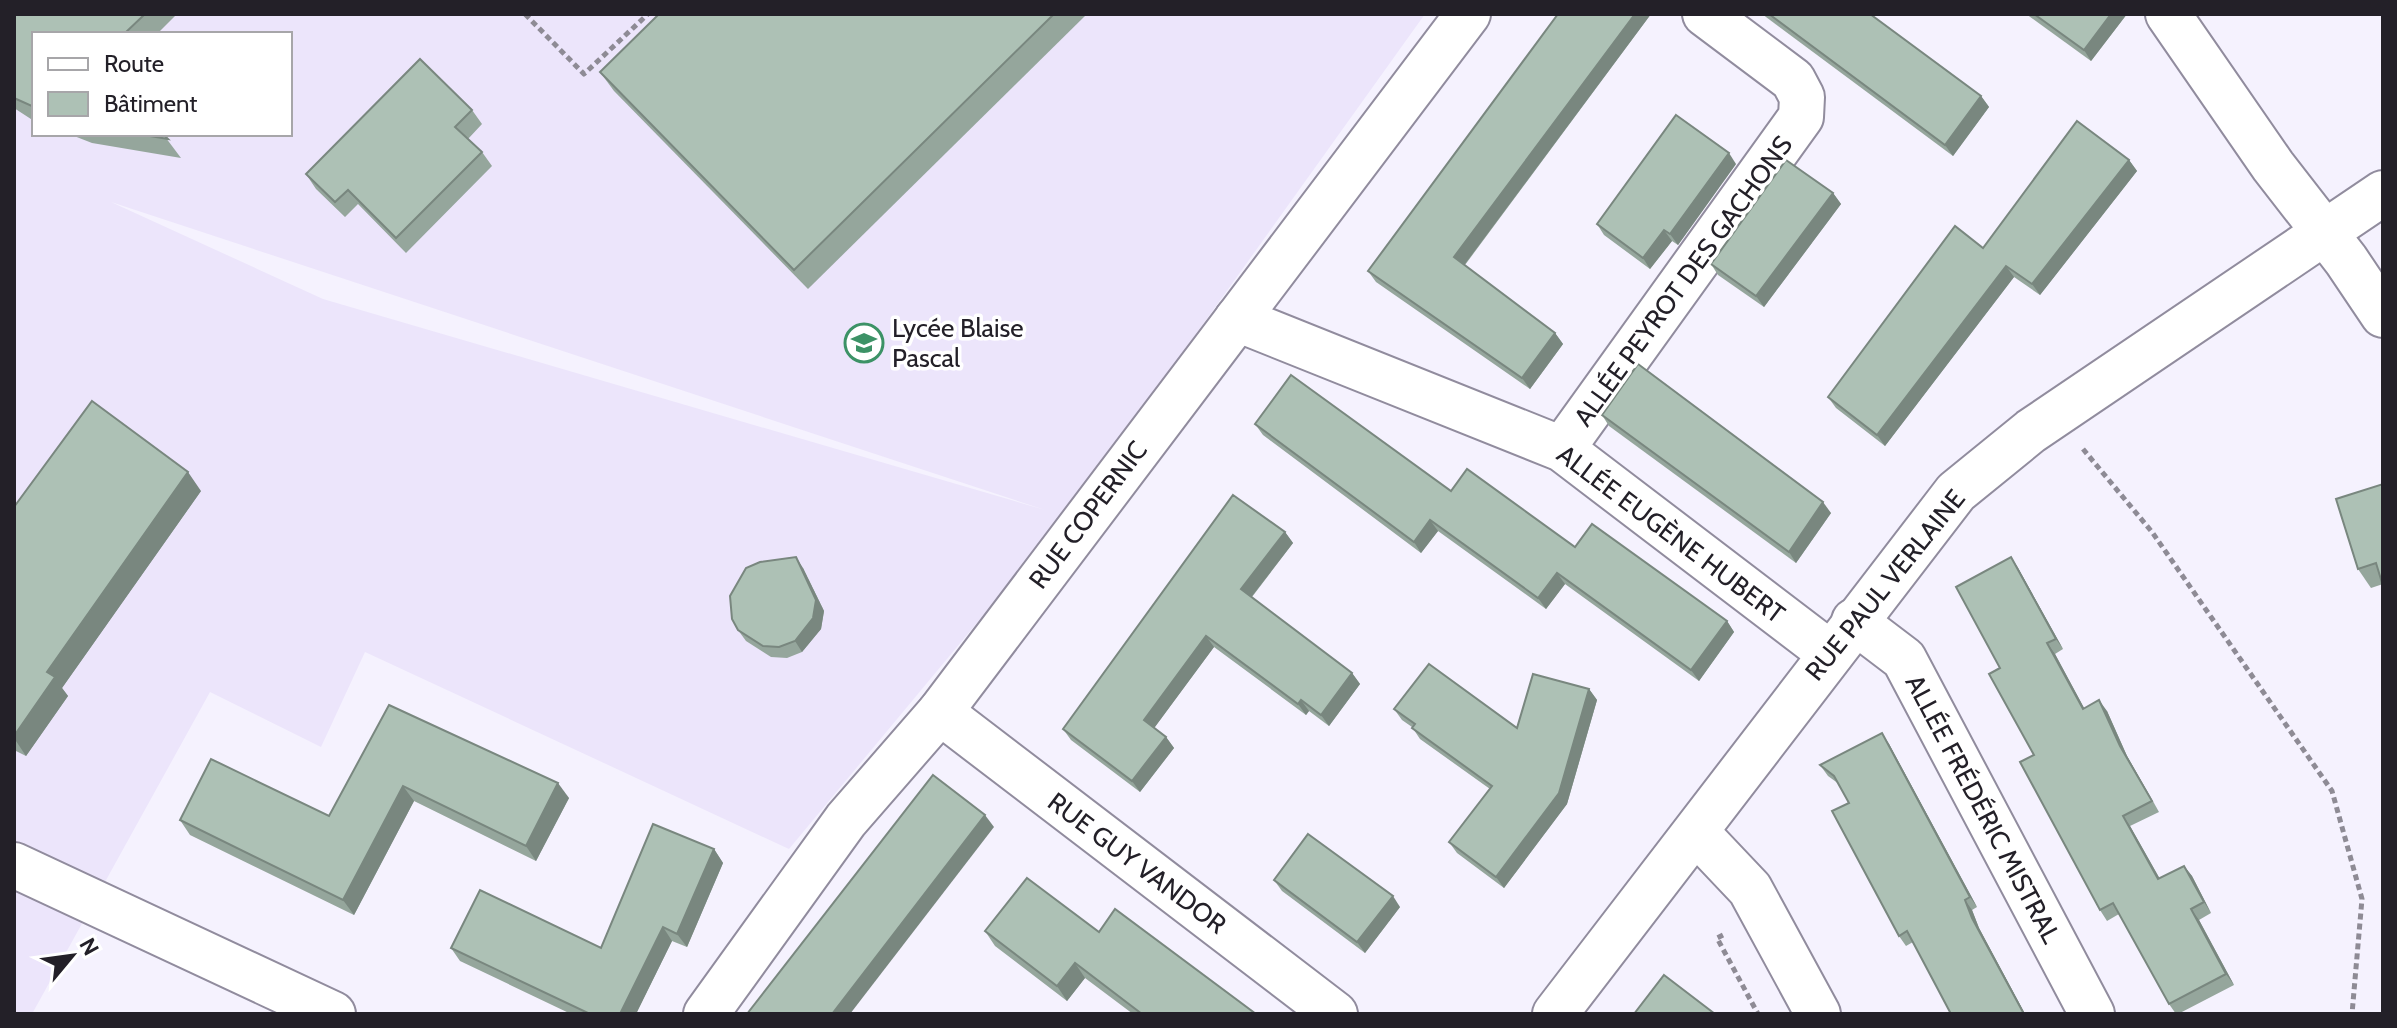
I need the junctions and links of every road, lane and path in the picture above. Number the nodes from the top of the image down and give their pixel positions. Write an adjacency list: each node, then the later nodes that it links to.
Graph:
1 (525, 14): 2 (path)
2 (648, 14)
3 (1468, 14): 9 (street, RUE COPERNIC)
4 (1705, 14): 11 (street, ALLÉE PEYROT DES GACHONS)
5 (2168, 14): 7 (street)
6 (2383, 193): 7 (street, RUE PAUL VERLAINE)
7 (2325, 233): 8 (street); 10 (street, RUE PAUL VERLAINE)
8 (2383, 315)
9 (1237, 319): 11 (street, ALLÉE EUGÈNE HUBERT); 13 (street, RUE COPERNIC)
10 (2054, 416): 12 (street, RUE PAUL VERLAINE); 22 (path)
11 (1562, 449): 12 (street, ALLÉE EUGÈNE HUBERT)
12 (1843, 638): 14 (street, RUE PAUL VERLAINE); 21 (street, ALLÉE FRÉDÉRIC MISTRAL)
13 (940, 712): 17 (street, RUE COPERNIC); 18 (street, RUE GUY VANDOR)
14 (1696, 832): 19 (street, RUE PAUL VERLAINE); 20 (street)
15 (14, 865): 16 (street)
16 (333, 1014)
17 (706, 1014)
18 (1335, 1014)
19 (1555, 1014)
20 (1818, 1014)
21 (2092, 1014)
22 (2352, 1014)

